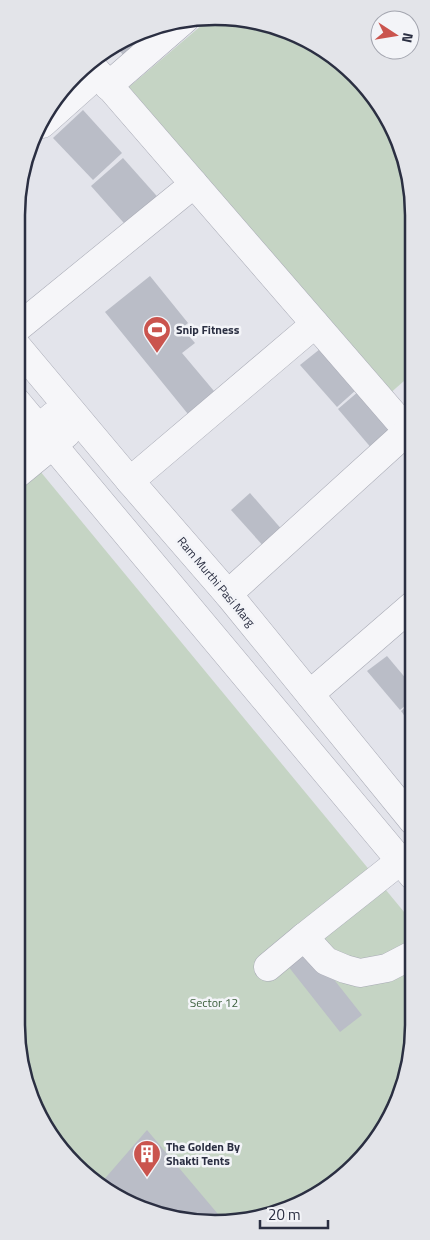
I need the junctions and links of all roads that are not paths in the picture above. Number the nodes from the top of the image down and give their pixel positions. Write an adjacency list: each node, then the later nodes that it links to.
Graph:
1 (167, 31): 2 (street)
2 (99, 75): 3 (street); 4 (street)
3 (54, 114)
4 (194, 184): 5 (street); 6 (street)
5 (25, 322)
6 (315, 324): 10 (street); 15 (street)
7 (25, 356): 9 (street, Ram Murthi Pasi Marg)
8 (25, 412): 11 (street)
9 (73, 413): 11 (street); 15 (street, Ram Murthi Pasi Marg)
10 (405, 424)
11 (46, 436): 13 (street); 14 (street); 21 (street)
12 (405, 436): 16 (street)
13 (25, 444)
14 (25, 463)
15 (130, 481): 16 (street, Ram Murthi Pasi Marg)
16 (228, 594): 18 (street, Ram Murthi Pasi Marg)
17 (405, 612): 18 (street)
18 (310, 694): 19 (street, Ram Murthi Pasi Marg)
19 (405, 804)
20 (405, 813): 21 (street)
21 (376, 832): 22 (street)
22 (405, 866)
23 (405, 869): 24 (street)
24 (304, 937): 25 (street); 26 (street)
25 (405, 959)
26 (268, 967)

